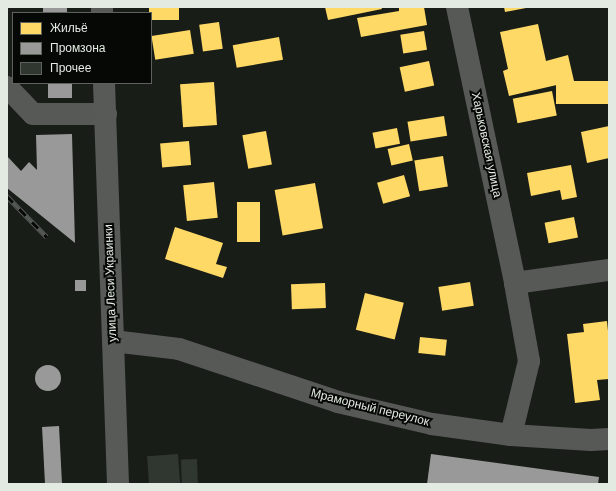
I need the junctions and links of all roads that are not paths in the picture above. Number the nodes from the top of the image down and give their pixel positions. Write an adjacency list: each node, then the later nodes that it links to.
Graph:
1 (457, 7): 6 (street, Харьковская улица)
2 (104, 84): 4 (main road, улица Леси Украинки)
3 (7, 87): 4 (street)
4 (106, 114): 7 (main road, улица Леси Украинки)
5 (609, 270): 6 (street)
6 (515, 283): 8 (street, Харьковская улица)
7 (113, 341): 8 (street, Мраморный переулок); 10 (main road, улица Леси Украинки)
8 (511, 435): 9 (street, Мраморный переулок)
9 (609, 439)
10 (118, 484)

